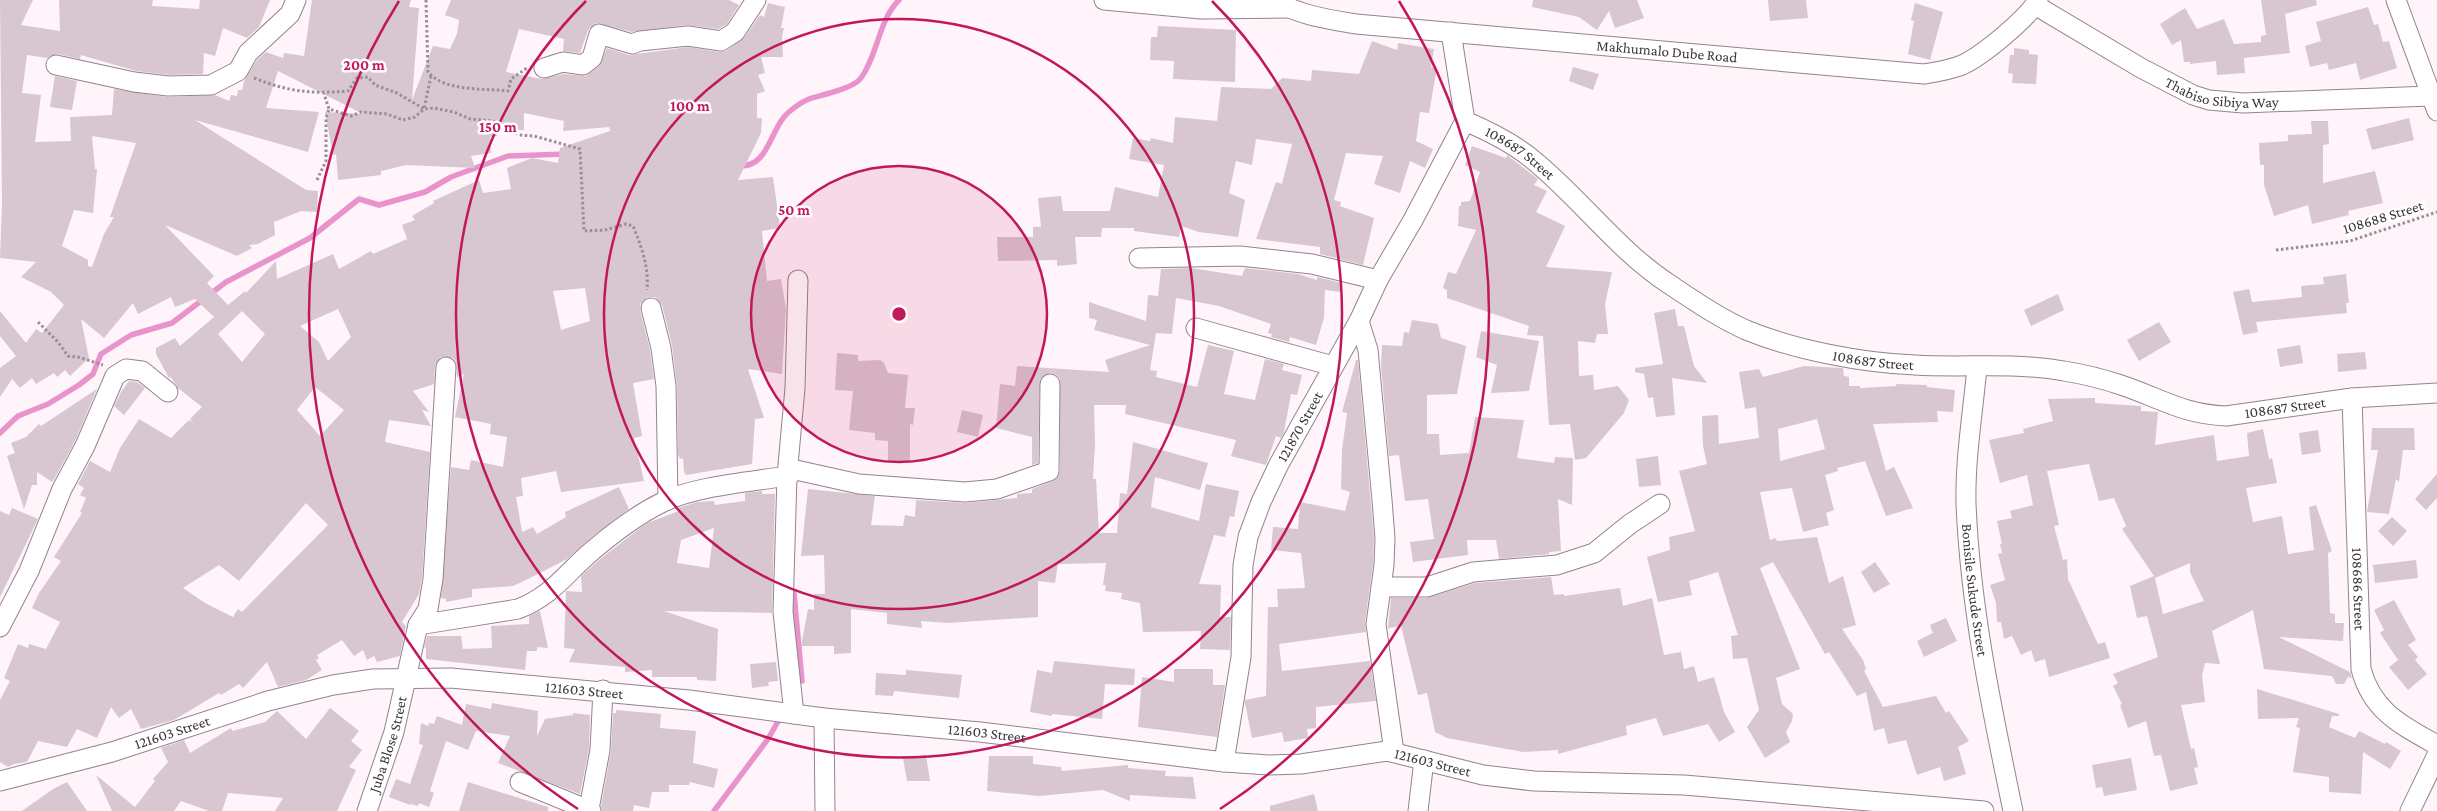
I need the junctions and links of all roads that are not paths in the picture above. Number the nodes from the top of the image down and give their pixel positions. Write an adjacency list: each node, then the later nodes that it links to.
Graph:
1 (296, 0): 8 (street)
2 (756, 0): 9 (street)
3 (1104, 0): 6 (street)
4 (2396, 0): 10 (street)
5 (2037, 3): 7 (street, Makhumalo Dube Road); 10 (street, Thabiso Sibiya Way)
6 (1280, 4): 7 (street, Makhumalo Dube Road)
7 (1451, 32): 11 (street, 108687 Street)
8 (56, 65)
9 (544, 68)
10 (2434, 104)
11 (1465, 122): 14 (street, 121870 Street); 20 (street, 108687 Street)
12 (1139, 258): 14 (street)
13 (798, 280): 25 (street)
14 (1378, 280): 16 (street, 121870 Street)
15 (651, 308): 26 (street)
16 (1359, 321): 18 (street, 121870 Street); 28 (street)
17 (1196, 328): 18 (street)
18 (1333, 366): 39 (street, 121870 Street)
19 (446, 367): 29 (street, Juba Blose Street)
20 (1977, 367): 24 (street, 108687 Street); 47 (street, Bonisile Sukude Street)
21 (1050, 384): 25 (street)
22 (168, 392): 30 (street)
23 (2437, 392): 24 (street, 108687 Street)
24 (2352, 398): 35 (street, 108686 Street)
25 (787, 476): 26 (street); 33 (street)
26 (668, 500): 29 (street)
27 (1660, 504): 28 (street)
28 (1381, 587): 36 (street)
29 (418, 625): 31 (street, Juba Blose Street)
30 (0, 627)
31 (407, 678): 32 (street, 121603 Street); 40 (street, 121603 Street); 43 (street, Juba Blose Street)
32 (603, 690): 33 (street, 121603 Street); 42 (street)
33 (794, 714): 34 (street, 121603 Street)
34 (824, 718): 39 (street, 121603 Street); 44 (street)
35 (2437, 745)
36 (1394, 752): 38 (street, 121603 Street); 39 (street, 121603 Street)
37 (2437, 755): 48 (street)
38 (1424, 760): 45 (street); 46 (street, 121603 Street)
39 (1224, 762)
40 (0, 781)
41 (520, 782): 42 (street)
42 (590, 810)
43 (367, 811)
44 (825, 811)
45 (1418, 811)
46 (1984, 811)
47 (2012, 811)
48 (2410, 811)

